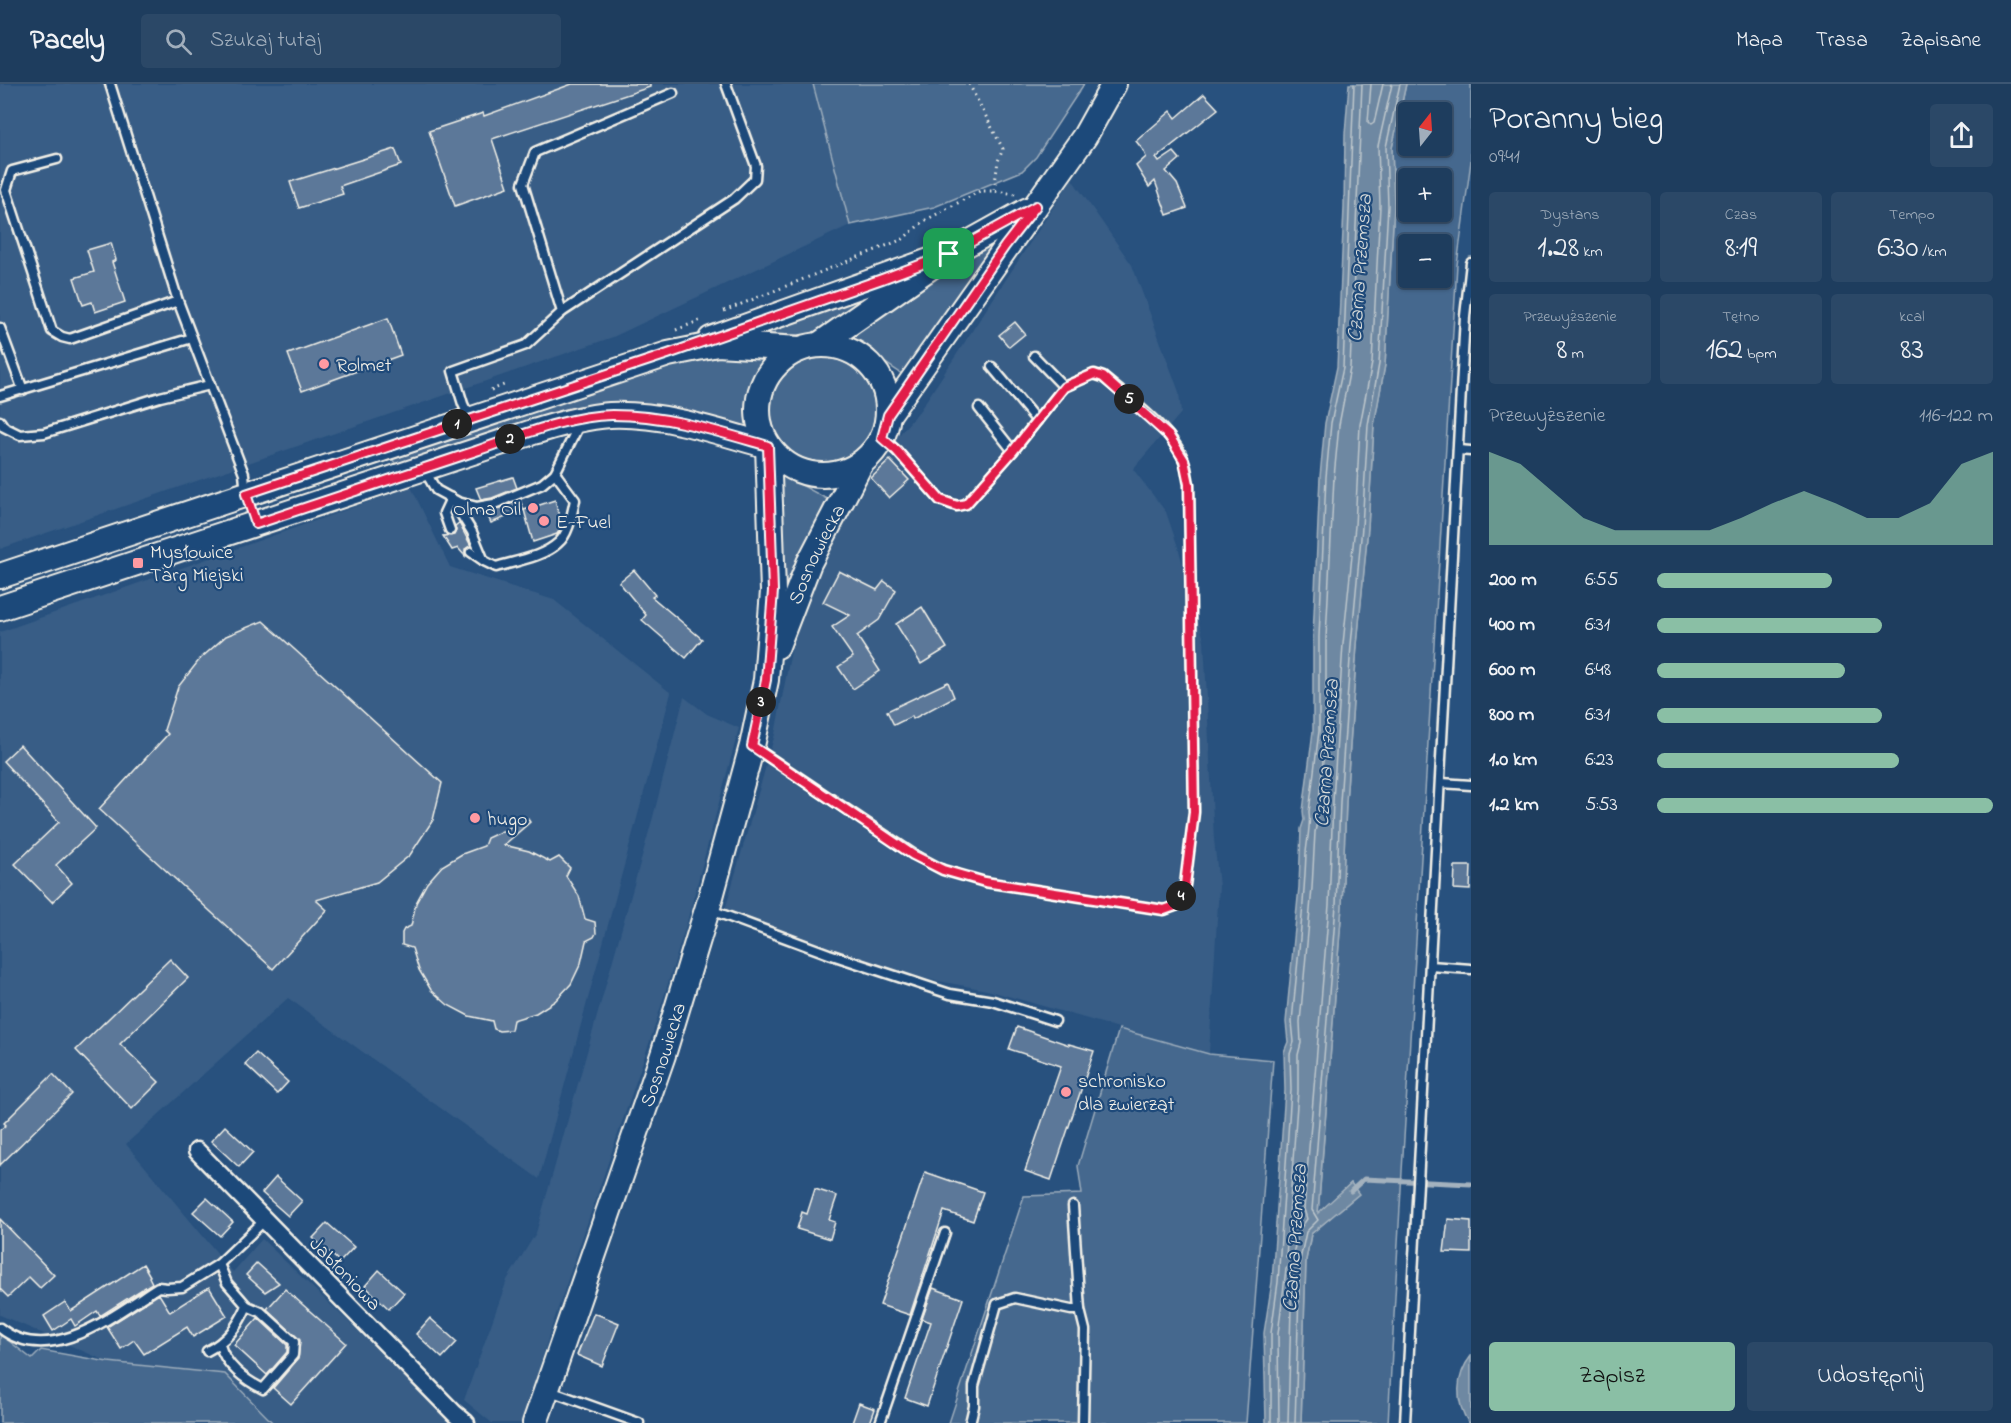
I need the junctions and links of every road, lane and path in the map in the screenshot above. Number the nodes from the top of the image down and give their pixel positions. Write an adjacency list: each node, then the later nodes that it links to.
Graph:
1 (110, 84): 11 (lane)
2 (726, 84): 12 (lane)
3 (969, 84): 7 (path)
4 (1114, 84): 8 (street, Sosnowiecka)
5 (673, 93): 12 (lane)
6 (57, 159): 11 (lane)
7 (994, 191): 8 (path); 13 (path)
8 (1027, 200): 9 (street, Sosnowiecka); 31 (street, Sosnowiecka)
9 (949, 254): 17 (street); 18 (street, Sosnowiecka)
10 (1471, 263): 33 (lane)
11 (178, 301): 16 (lane)
12 (562, 312): 27 (lane)
13 (721, 312)
14 (710, 316): 17 (path)
15 (0, 328): 24 (lane)
16 (192, 338): 21 (lane); 24 (lane)
17 (668, 344): 18 (street); 27 (street)
18 (809, 347): 31 (street); 32 (street, Sosnowiecka)
19 (1034, 356): 23 (lane)
20 (992, 367): 30 (lane)
21 (210, 385): 29 (lane); 39 (lane)
22 (504, 385): 27 (path)
23 (1064, 387): 30 (lane); 48 (lane)
24 (23, 390): 25 (lane)
25 (0, 396)
26 (979, 408): 34 (lane)
27 (466, 412): 39 (street)
28 (583, 418): 32 (street); 37 (street); 38 (lane)
29 (0, 421)
30 (1037, 421): 34 (lane)
31 (885, 427): 34 (lane); 36 (street, Sosnowiecka)
32 (768, 446): 36 (street, Sosnowiecka); 47 (street, Sosnowiecka)
33 (1458, 450): 35 (lane); 49 (lane)
34 (1013, 451)
35 (1471, 451)
36 (860, 465): 47 (street, Sosnowiecka)
37 (423, 468): 40 (lane); 41 (street)
38 (555, 473): 40 (lane); 44 (lane)
39 (246, 494): 41 (street); 45 (street)
40 (452, 498): 42 (lane); 44 (lane)
41 (256, 524): 46 (street)
42 (450, 530)
43 (471, 552): 44 (lane)
44 (484, 561)
45 (0, 576)
46 (0, 608)
47 (766, 680): 48 (street, Sosnowiecka)
48 (752, 746): 51 (street, Sosnowiecka)
49 (1441, 783): 50 (lane); 52 (lane)
50 (1471, 784)
51 (707, 909): 54 (lane); 65 (street, Sosnowiecka)
52 (1430, 966): 53 (lane); 72 (lane)
53 (1471, 969)
54 (1055, 1021)
55 (197, 1151): 57 (street, Jabłoniowa)
56 (1073, 1206): 61 (lane)
57 (265, 1220): 59 (lane); 66 (street, Jabłoniowa)
58 (945, 1233): 69 (lane)
59 (219, 1264): 60 (lane); 62 (lane)
60 (247, 1306): 63 (lane); 63 (lane)
61 (1080, 1310): 70 (lane); 71 (lane)
62 (0, 1328)
63 (220, 1345): 64 (lane)
64 (207, 1351)
65 (547, 1390): 67 (street, Sosnowiecka); 68 (lane)
66 (466, 1423)
67 (535, 1423)
68 (639, 1423)
69 (880, 1423)
70 (970, 1423)
71 (1083, 1423)
72 (1405, 1423)

